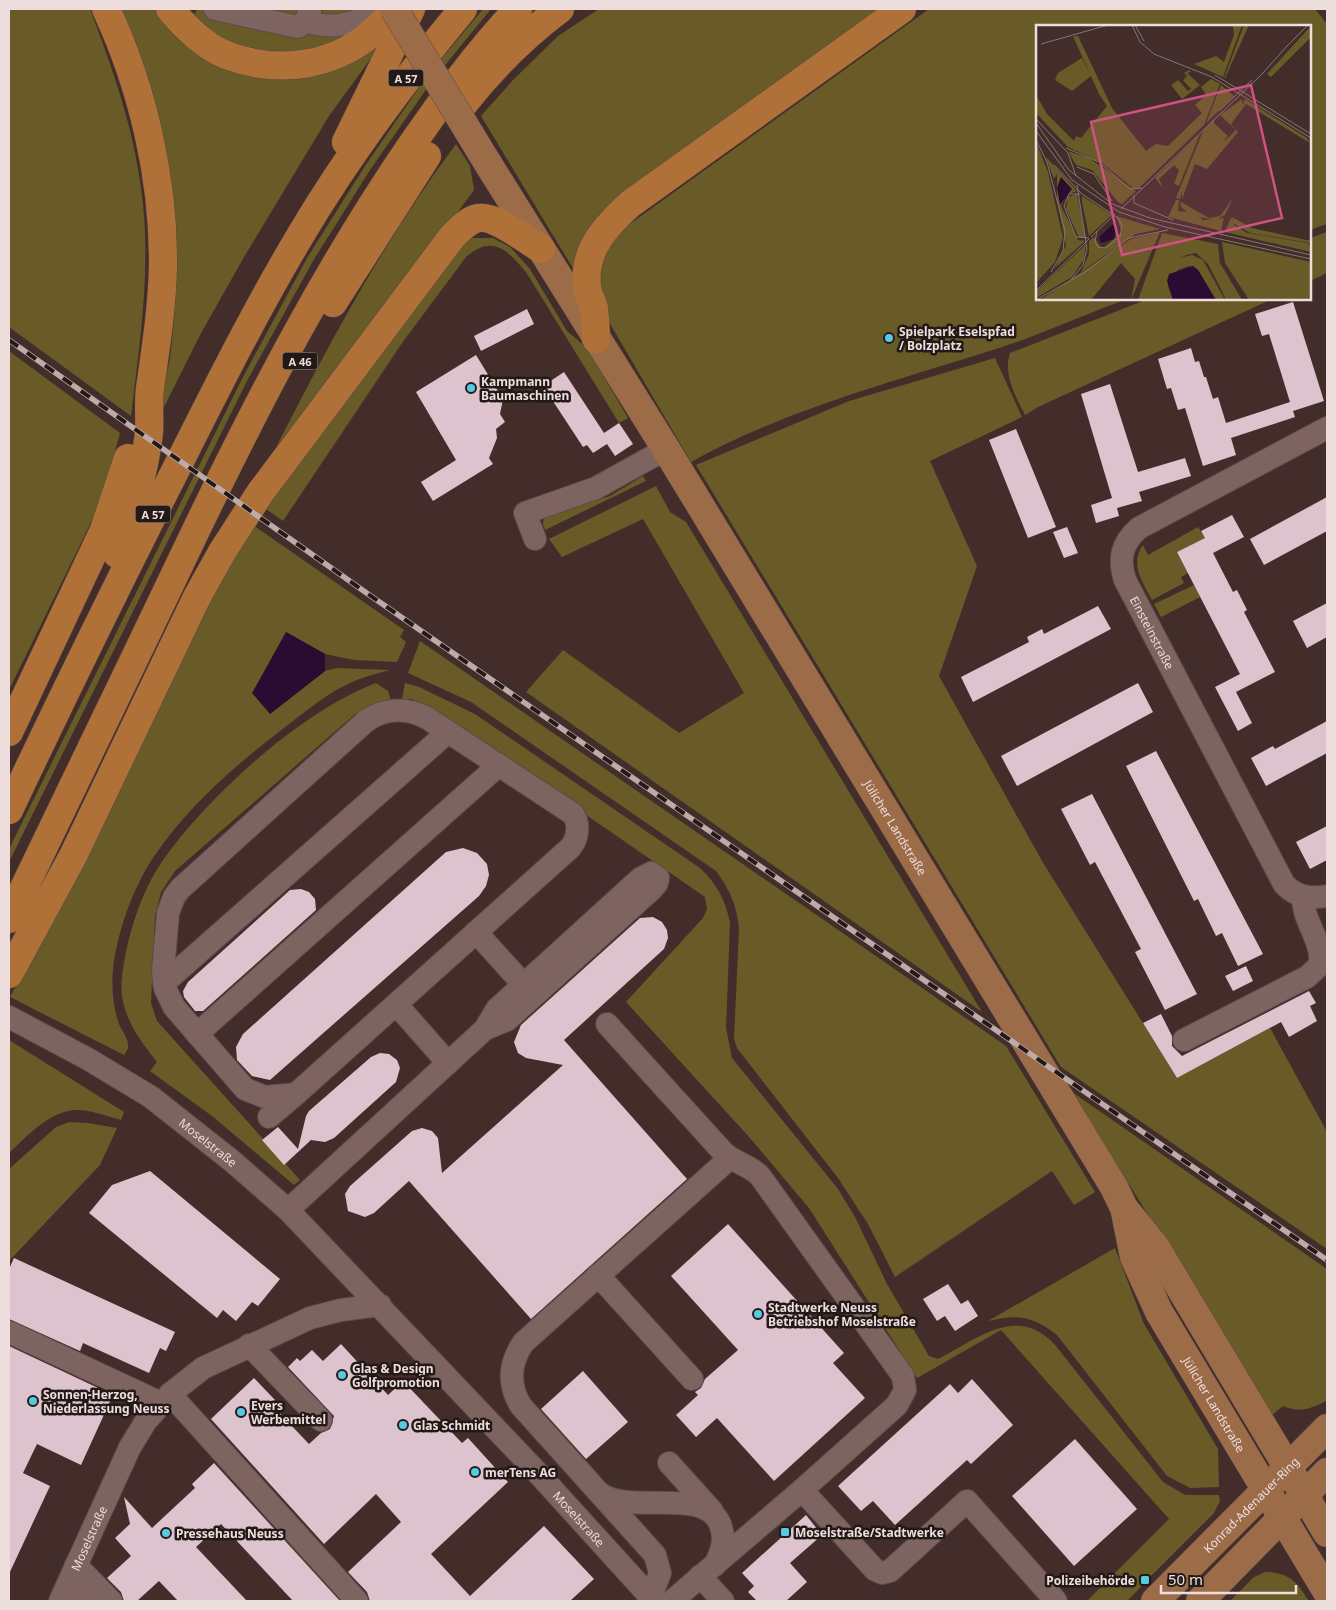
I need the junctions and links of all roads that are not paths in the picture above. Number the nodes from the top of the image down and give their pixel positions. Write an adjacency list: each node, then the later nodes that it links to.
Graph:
1 (106, 9): 14 (highway)
2 (170, 9): 9 (highway)
3 (215, 9): 10 (street)
4 (411, 9): 11 (highway)
5 (463, 9): 11 (highway, A 57)
6 (518, 9): 21 (highway)
7 (560, 9): 21 (highway, A 46)
8 (902, 9): 13 (highway)
9 (390, 10): 10 (street); 12 (main road, Jülicher Landstraße, bridge)
10 (307, 15)
11 (332, 184): 18 (highway, A 57)
12 (541, 250): 13 (main road, Jülicher Landstraße); 28 (highway)
13 (596, 339): 16 (main road, Jülicher Landstraße)
14 (150, 390): 18 (highway); 19 (highway)
15 (1327, 428): 24 (street, Einsteinstraße)
16 (666, 449): 17 (street); 41 (main road, Jülicher Landstraße)
17 (535, 539)
18 (82, 655): 23 (highway, A 57)
19 (9, 732)
20 (448, 732): 22 (street); 29 (street); 29 (street)
21 (91, 748): 26 (highway)
22 (499, 765): 27 (street); 35 (street)
23 (9, 810)
24 (1303, 896): 25 (street); 36 (street)
25 (1327, 896)
26 (9, 919)
27 (476, 932): 30 (street); 31 (street)
28 (9, 974)
29 (164, 983): 35 (street)
30 (524, 985): 34 (street); 34 (street)
31 (396, 1004): 37 (street); 38 (street)
32 (11, 1018): 42 (street, Moselstraße)
33 (608, 1024): 40 (street)
34 (485, 1029): 37 (street)
35 (197, 1034): 38 (street)
36 (1184, 1040)
37 (448, 1063): 42 (street)
38 (296, 1094): 39 (street)
39 (269, 1117)
40 (730, 1158): 43 (street); 55 (street)
41 (1124, 1208): 52 (main road, Jülicher Landstraße); 54 (main road, Jülicher Landstraße)
42 (288, 1210): 44 (street, Moselstraße)
43 (598, 1276): 47 (street); 56 (street)
44 (380, 1305): 46 (street, Moselstraße); 65 (street, Moselstraße)
45 (9, 1332): 48 (street)
46 (249, 1345): 48 (street, Moselstraße); 49 (street)
47 (692, 1379)
48 (166, 1398): 63 (street, Moselstraße); 68 (street)
49 (321, 1420)
50 (1327, 1428): 52 (main road, Konrad-Adenauer-Ring)
51 (668, 1464): 58 (street)
52 (1288, 1467): 54 (main road, Konrad-Adenauer-Ring); 57 (main road, Jülicher Landstraße)
53 (1327, 1472): 57 (main road)
54 (1266, 1489): 59 (main road, Jülicher Landstraße); 71 (main road, Konrad-Adenauer-Ring)
55 (802, 1490): 61 (street); 70 (street)
56 (596, 1491): 58 (street); 65 (street)
57 (1305, 1495): 59 (main road); 60 (main road, Jülicher Landstraße)
58 (717, 1517): 61 (street); 62 (street)
59 (1282, 1517): 64 (main road, Jülicher Landstraße); 72 (main road)
60 (1327, 1533)
61 (741, 1544): 62 (street)
62 (708, 1570): 65 (street); 69 (street)
63 (68, 1583): 66 (street); 67 (street)
64 (1327, 1592)
65 (659, 1600)
66 (87, 1601)
67 (111, 1601)
68 (357, 1601)
69 (723, 1601)
70 (1056, 1601)
71 (1155, 1601)
72 (1200, 1601)

